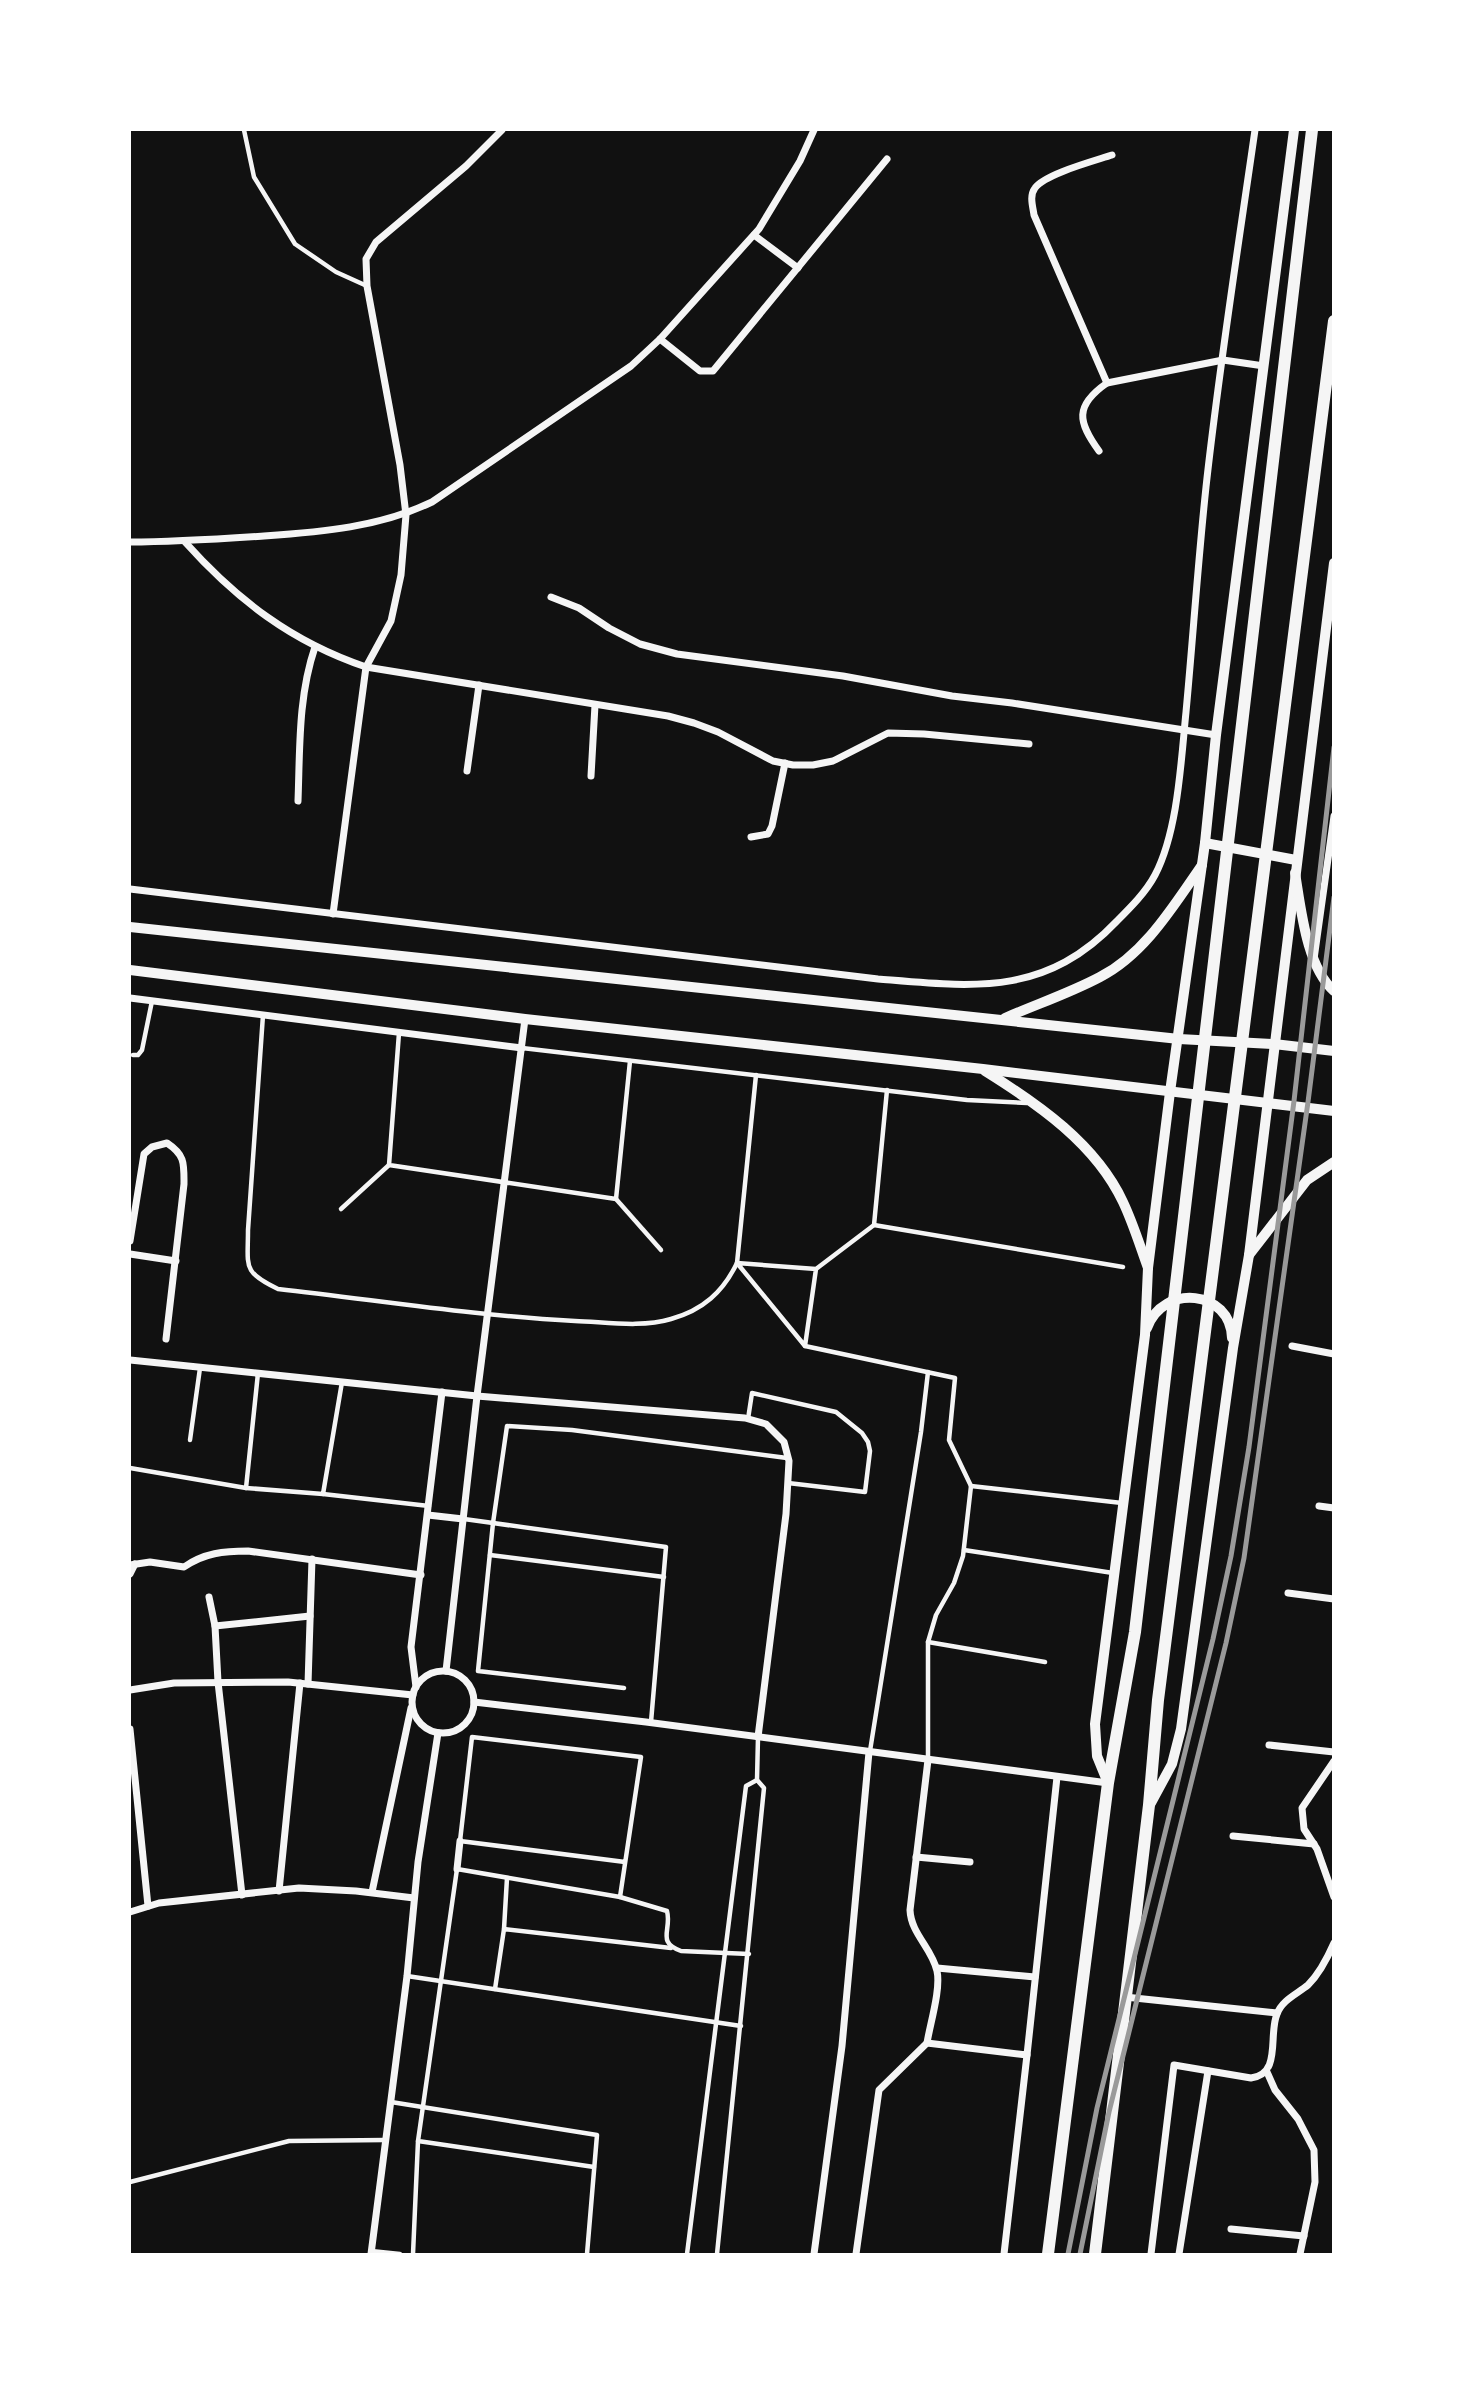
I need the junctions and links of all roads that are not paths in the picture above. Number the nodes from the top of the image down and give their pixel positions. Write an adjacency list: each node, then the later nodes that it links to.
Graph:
1 (244, 130): 11 (lane)
2 (502, 130): 11 (street)
3 (814, 130): 9 (street)
4 (1255, 130): 14 (street)
5 (1294, 130): 15 (street)
6 (1311, 133): 144 (main road)
7 (1112, 155): 16 (street)
8 (887, 159): 10 (street)
9 (754, 235): 10 (street); 13 (street)
10 (799, 268): 13 (street)
11 (367, 286): 18 (street)
12 (1334, 321): 145 (main road)
13 (660, 339): 18 (street)
14 (1223, 360): 15 (street); 16 (street); 28 (street)
15 (1264, 366): 29 (street)
16 (1107, 383): 17 (street)
17 (1099, 451)
18 (406, 514): 20 (street); 25 (street)
19 (130, 542): 20 (street)
20 (185, 542): 24 (street)
21 (1334, 563): 23 (street)
22 (551, 597): 28 (street)
23 (1330, 619): 38 (street)
24 (315, 647): 25 (street); 34 (street)
25 (366, 667): 26 (street); 42 (street)
26 (479, 685): 27 (street); 32 (street)
27 (595, 705): 31 (street); 33 (street)
28 (1184, 731): 29 (street); 42 (street)
29 (1216, 735): 37 (street)
30 (1029, 744): 31 (street)
31 (785, 763): 36 (street)
32 (467, 771)
33 (591, 776)
34 (298, 801)
35 (1334, 816): 44 (street)
36 (751, 837)
37 (1205, 843): 38 (street); 39 (street)
38 (1296, 860): 40 (street)
39 (1202, 865): 51 (main road); 53 (street)
40 (1294, 873): 44 (main road); 54 (street)
41 (130, 889): 42 (street)
42 (333, 914)
43 (130, 927): 51 (main road)
44 (1314, 960): 46 (main road)
45 (130, 970): 50 (main road)
46 (1334, 991)
47 (130, 998): 48 (street)
48 (152, 1001): 49 (street); 57 (lane)
49 (263, 1015): 52 (street); 81 (lane)
50 (526, 1019): 55 (street); 59 (main road)
51 (1003, 1019): 53 (main road)
52 (399, 1033): 55 (street); 67 (lane)
53 (1179, 1040): 54 (main road); 62 (street)
54 (1274, 1044): 56 (main road); 64 (street)
55 (522, 1048): 58 (lane); 68 (street)
56 (1334, 1051)
57 (133, 1055)
58 (630, 1061): 60 (lane); 69 (lane)
59 (982, 1069): 62 (main road); 63 (main road)
60 (756, 1075): 61 (lane); 77 (lane)
61 (887, 1090): 63 (lane); 71 (lane)
62 (1170, 1092): 64 (main road); 79 (street)
63 (1035, 1103): 79 (main road)
64 (1268, 1104): 65 (main road); 75 (street)
65 (1334, 1111)
66 (1334, 1162): 75 (main road)
67 (390, 1165): 68 (lane); 70 (lane)
68 (505, 1182): 69 (lane); 81 (street)
69 (615, 1199): 73 (lane)
70 (341, 1209)
71 (874, 1225): 78 (lane); 80 (lane)
72 (130, 1241): 76 (street)
73 (661, 1250)
74 (130, 1254): 76 (street)
75 (1249, 1255): 86 (street)
76 (176, 1261): 83 (street)
77 (737, 1263): 80 (lane); 81 (lane); 84 (lane)
78 (1123, 1267)
79 (1148, 1268): 82 (street)
80 (816, 1269): 84 (lane)
81 (487, 1315): 94 (street)
82 (1145, 1335): 86 (street); 103 (street)
83 (166, 1339)
84 (805, 1346): 90 (lane)
85 (1292, 1346): 87 (street)
86 (1233, 1348): 145 (street)
87 (1334, 1354)
88 (130, 1360): 89 (street)
89 (200, 1367): 91 (street); 96 (lane)
90 (928, 1372): 100 (lane); 138 (lane)
91 (258, 1373): 92 (street); 101 (lane)
92 (341, 1382): 93 (street); 102 (lane)
93 (442, 1392): 94 (street); 106 (street)
94 (477, 1396): 95 (street); 107 (street)
95 (748, 1419): 97 (street); 99 (lane)
96 (190, 1440)
97 (788, 1458): 99 (street); 108 (lane)
98 (130, 1468): 101 (lane)
99 (788, 1483): 136 (street)
100 (971, 1486): 103 (lane); 109 (lane)
101 (246, 1488): 102 (lane)
102 (323, 1494): 106 (lane)
103 (1123, 1503): 113 (street)
104 (1320, 1506): 105 (street)
105 (1334, 1508)
106 (429, 1511): 107 (street); 115 (street)
107 (463, 1519): 108 (lane); 124 (street)
108 (493, 1523): 110 (lane); 116 (lane)
109 (964, 1550): 113 (lane); 122 (lane)
110 (490, 1555): 116 (lane); 128 (lane)
111 (312, 1559): 112 (street); 115 (street); 120 (street)
112 (132, 1565): 114 (street)
113 (1114, 1573): 144 (street)
114 (130, 1574)
115 (421, 1574): 127 (street)
116 (664, 1577): 133 (lane)
117 (1288, 1593): 119 (street)
118 (209, 1597): 121 (street)
119 (1334, 1599)
120 (310, 1616): 121 (street); 126 (street)
121 (215, 1626): 125 (street)
122 (928, 1642): 123 (lane); 140 (lane)
123 (1045, 1662)
124 (446, 1671): 127 (street); 131 (street)
125 (218, 1682): 126 (street); 129 (street); 156 (street)
126 (304, 1683): 130 (street); 154 (street)
127 (416, 1687): 130 (street)
128 (624, 1688)
129 (130, 1690)
130 (412, 1695): 132 (street)
131 (474, 1702): 133 (street); 135 (street)
132 (412, 1705): 135 (street); 155 (street)
133 (651, 1723): 136 (street)
134 (130, 1729): 160 (street)
135 (438, 1733): 159 (street)
136 (758, 1737): 138 (street); 143 (lane)
137 (1269, 1745): 139 (street)
138 (869, 1752): 140 (street); 194 (street)
139 (1334, 1752)
140 (928, 1760): 142 (street); 149 (street)
141 (1334, 1760): 148 (street)
142 (1057, 1777): 144 (street); 169 (street)
143 (757, 1780): 165 (lane); 166 (lane)
144 (1108, 1783): 197 (main road)
145 (1149, 1805): 172 (main road)
146 (1233, 1836): 148 (street)
147 (460, 1841): 150 (lane); 150 (lane); 152 (street)
148 (1314, 1844): 158 (street)
149 (916, 1857): 151 (street); 167 (street)
150 (625, 1862): 157 (lane)
151 (970, 1862)
152 (457, 1869): 153 (lane); 170 (lane)
153 (508, 1878): 157 (lane); 162 (lane)
154 (279, 1891): 155 (street); 156 (street)
155 (372, 1892): 159 (street)
156 (242, 1895): 160 (street)
157 (620, 1897): 164 (lane)
158 (1334, 1897)
159 (414, 1898): 168 (street)
160 (148, 1906): 161 (street)
161 (130, 1912)
162 (504, 1929): 164 (lane); 171 (lane)
163 (1334, 1943): 173 (street)
164 (671, 1948): 165 (lane)
165 (725, 1953): 166 (lane); 174 (lane)
166 (749, 1954): 175 (lane)
167 (937, 1968): 169 (street); 176 (street)
168 (407, 1976): 170 (lane); 180 (street)
169 (1035, 1977): 177 (street)
170 (442, 1981): 171 (lane); 181 (lane)
171 (495, 1989): 174 (lane)
172 (1125, 1997): 173 (street); 198 (main road)
173 (1277, 2013): 179 (street)
174 (717, 2022): 175 (lane); 192 (lane)
175 (741, 2026): 193 (lane)
176 (927, 2043): 177 (street); 195 (street)
177 (1027, 2054): 196 (street)
178 (1208, 2071): 179 (street); 199 (street); 200 (street)
179 (1267, 2072): 187 (street)
180 (391, 2102): 181 (lane); 182 (street)
181 (424, 2108): 183 (lane); 184 (lane)
182 (386, 2140): 185 (lane); 188 (street)
183 (418, 2141): 184 (lane); 190 (lane)
184 (594, 2167): 191 (lane)
185 (130, 2182)
186 (1231, 2229): 187 (street)
187 (1304, 2236): 201 (street)
188 (371, 2253): 189 (lane)
189 (400, 2255)
190 (413, 2255)
191 (587, 2255)
192 (687, 2255)
193 (717, 2255)
194 (814, 2255)
195 (856, 2255)
196 (1004, 2255)
197 (1048, 2255)
198 (1095, 2255)
199 (1151, 2255)
200 (1179, 2255)
201 (1300, 2255)

